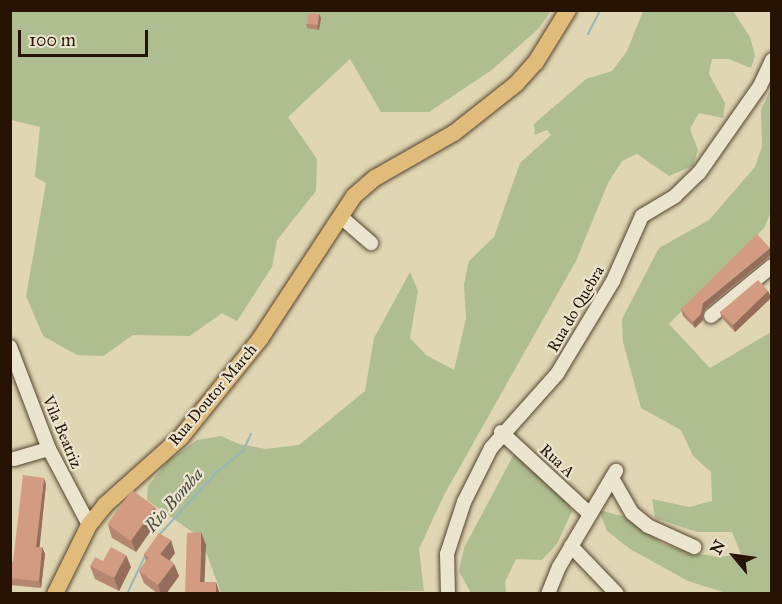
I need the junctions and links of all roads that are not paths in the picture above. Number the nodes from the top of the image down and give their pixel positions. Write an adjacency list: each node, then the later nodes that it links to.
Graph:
1 (568, 10): 3 (main road, Rua Doutor March)
2 (771, 60): 8 (street, Rua do Quebra)
3 (341, 217): 4 (street); 12 (main road, Rua Doutor March)
4 (371, 243)
5 (771, 266): 6 (street)
6 (711, 316)
7 (10, 347): 9 (street, Vila Beatriz)
8 (501, 432): 11 (street, Rua A); 16 (street, Rua do Quebra)
9 (49, 448): 10 (street); 12 (street, Vila Beatriz)
10 (14, 459)
11 (590, 514): 13 (street); 14 (street)
12 (89, 525): 15 (main road, Rua Doutor March)
13 (571, 546): 17 (street); 18 (street)
14 (694, 547)
15 (55, 594)
16 (448, 594)
17 (548, 594)
18 (617, 594)

